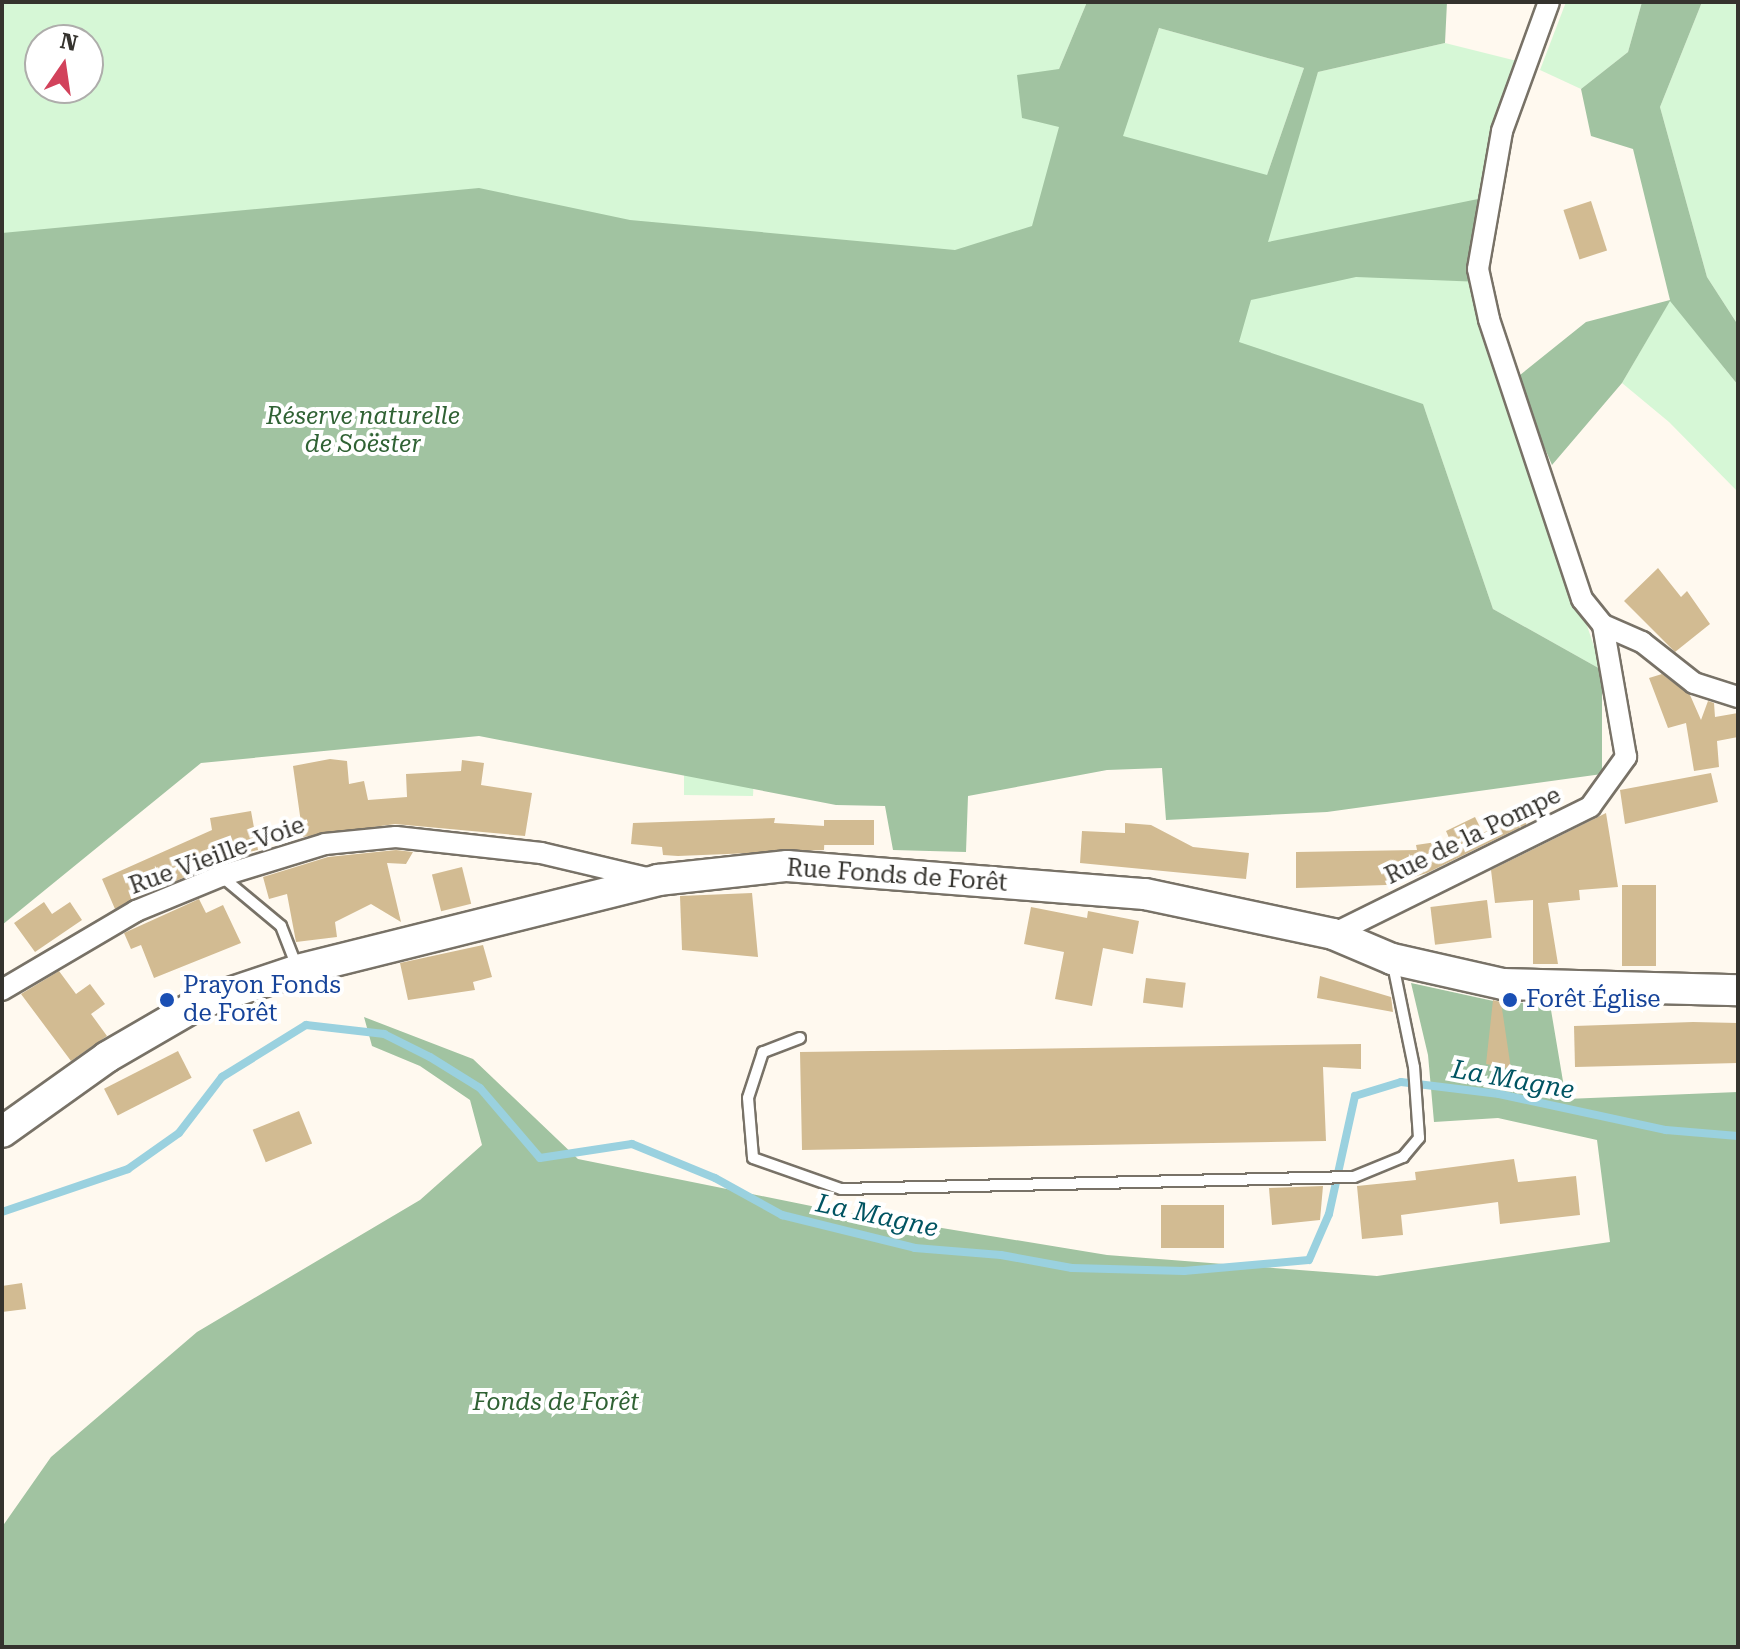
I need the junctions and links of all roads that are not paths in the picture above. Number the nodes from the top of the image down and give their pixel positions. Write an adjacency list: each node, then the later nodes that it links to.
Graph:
1 (1549, 2): 2 (street, Rue de la Pompe)
2 (1603, 625): 3 (street); 6 (street, Rue de la Pompe)
3 (1738, 697)
4 (221, 876): 5 (street, Rue Vieille-Voie); 8 (lane); 9 (street, Rue Vieille-Voie)
5 (658, 880): 6 (main road, Rue Fonds de Forêt); 8 (main road, Rue Fonds de Forêt)
6 (1333, 934): 7 (main road, Rue Fonds de Forêt)
7 (1392, 959): 10 (main road, Rue Fonds de Forêt); 11 (lane)
8 (298, 970): 12 (main road, Rue Fonds de Forêt)
9 (2, 990)
10 (1738, 990)
11 (800, 1038)
12 (2, 1132)

